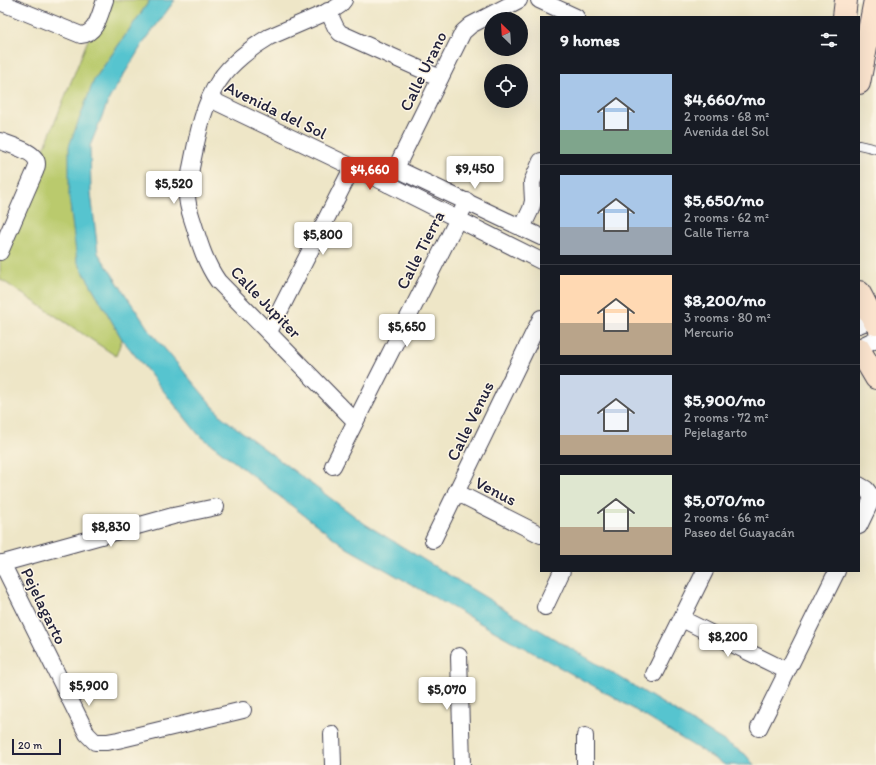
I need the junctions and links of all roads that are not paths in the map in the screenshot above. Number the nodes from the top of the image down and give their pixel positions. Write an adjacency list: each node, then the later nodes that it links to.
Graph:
1 (105, 0): 7 (street)
2 (344, 0): 8 (street, Calle Jupiter)
3 (519, 0): 12 (street, Calle Urano)
4 (539, 0): 9 (street)
5 (846, 0): 10 (main road)
6 (874, 0): 11 (main road)
7 (0, 2)
8 (328, 11): 12 (street); 13 (street, Calle Jupiter)
9 (574, 16)
10 (844, 16)
11 (860, 77)
12 (440, 78): 19 (street, Calle Urano)
13 (210, 99): 18 (street, Avenida del Sol); 30 (street, Calle Jupiter)
14 (0, 141): 25 (street)
15 (860, 145): 16 (lane)
16 (876, 149)
17 (540, 163): 23 (street)
18 (352, 168): 20 (street, Avenida del Sol); 30 (street)
19 (397, 169): 20 (street, Calle Urano); 21 (street)
20 (388, 184): 22 (street, Avenida del Sol)
21 (467, 201): 22 (street, Calle Tierra); 23 (street)
22 (457, 218): 26 (street, Avenida del Sol); 34 (street, Calle Tierra)
23 (522, 228): 24 (street)
24 (540, 237)
25 (0, 252)
26 (540, 260)
27 (860, 295): 29 (main road)
28 (540, 320): 37 (street, Calle Venus)
29 (871, 327): 31 (street)
30 (269, 332): 34 (street, Calle Jupiter)
31 (860, 346)
32 (860, 350): 33 (main road)
33 (876, 378)
34 (355, 421): 35 (street, Calle Tierra)
35 (333, 466)
36 (860, 486): 39 (street)
37 (456, 492): 40 (street, Venus); 41 (street, Calle Venus)
38 (216, 507): 42 (street)
39 (860, 524)
40 (540, 534)
41 (433, 540)
42 (1, 564): 51 (street, Pejelagarto)
43 (562, 572): 46 (street)
44 (706, 572): 47 (street)
45 (836, 572): 49 (street)
46 (545, 607)
47 (682, 619): 49 (street); 50 (street)
48 (459, 656): 56 (street)
49 (787, 671): 52 (street)
50 (654, 674)
51 (244, 710)
52 (759, 728)
53 (332, 734): 55 (street)
54 (584, 736): 57 (street)
55 (333, 765)
56 (462, 765)
57 (585, 765)

